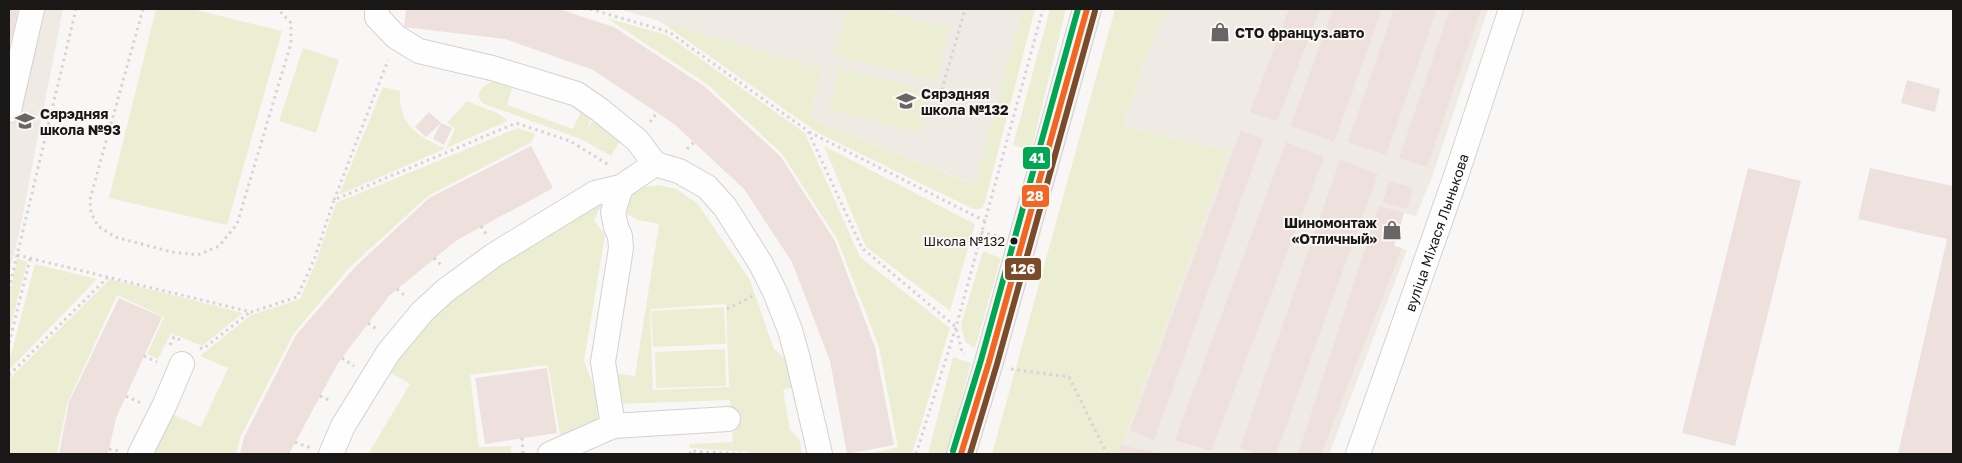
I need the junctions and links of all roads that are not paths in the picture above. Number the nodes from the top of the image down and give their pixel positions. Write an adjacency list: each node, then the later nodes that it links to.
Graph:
1 (32, 9): 5 (street)
2 (377, 9): 6 (street)
3 (1087, 9): 15 (main road)
4 (1511, 9): 16 (street, вуліца Міхася Лынькова)
5 (9, 110)
6 (655, 164): 7 (street); 14 (street)
7 (621, 186): 10 (street); 12 (street)
8 (171, 364): 11 (street)
9 (728, 419): 10 (street)
10 (613, 426): 13 (street)
11 (140, 454)
12 (331, 454)
13 (550, 454)
14 (820, 454)
15 (961, 454)
16 (1358, 454)

